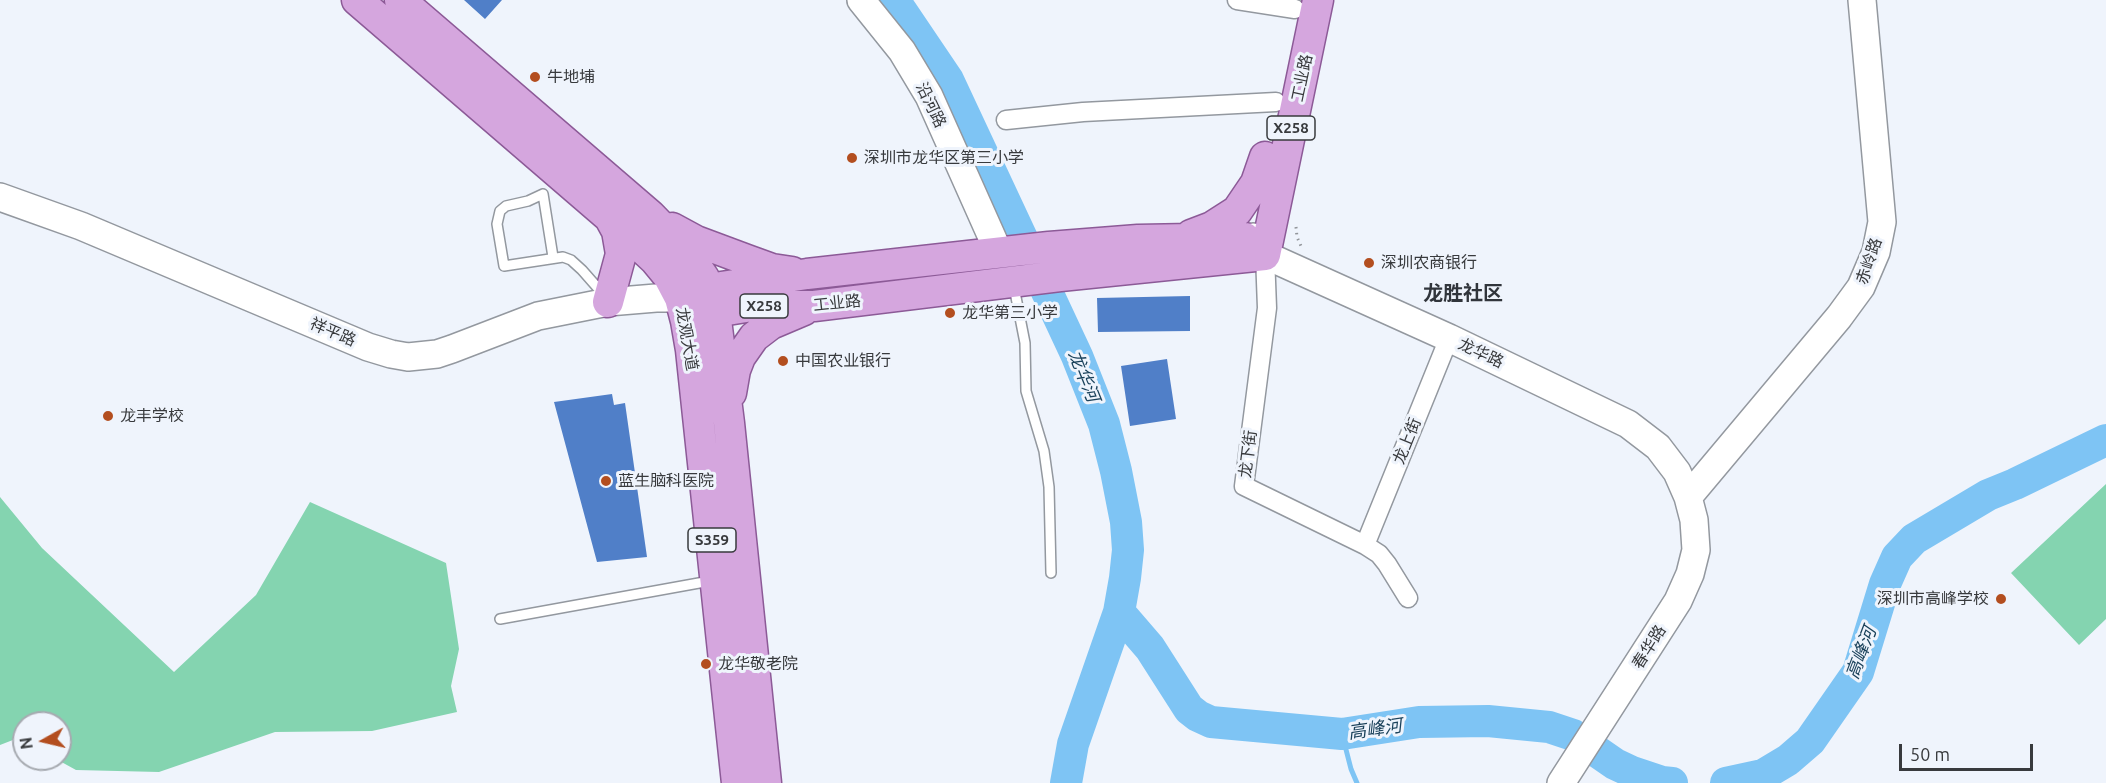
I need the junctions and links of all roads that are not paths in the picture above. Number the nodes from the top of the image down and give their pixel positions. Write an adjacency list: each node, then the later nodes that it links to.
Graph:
1 (357, 0): 10 (main road, 龙观大道 / S359)
2 (400, 0): 12 (main road, 龙观大道 / S359)
3 (861, 0): 16 (street, 沿河路)
4 (1237, 0): 6 (street)
5 (1862, 0): 26 (street, 赤岭路)
6 (1303, 3): 7 (main road, 工业路 / X258); 15 (main road, 工业路 / X258)
7 (1276, 102): 8 (street); 9 (main road, 工业路 / X258)
8 (1006, 120)
9 (1265, 157): 14 (main road); 15 (main road, 工业路 / X258)
10 (552, 185): 13 (main road, 龙观大道 / S359); 17 (lane); 17 (lane)
11 (0, 197): 22 (street, 祥平路)
12 (650, 215): 18 (main road); 21 (main road, 龙观大道 / S359)
13 (609, 217): 20 (main road, 龙观大道 / S359); 22 (main road)
14 (1176, 238): 15 (main road, 工业路 / X258); 16 (main road, 工业路 / X258)
15 (1259, 246): 19 (main road, 工业路 / X258); 24 (street, 龙华路); 27 (street, 龙下街)
16 (1003, 252): 18 (main road, 工业路 / X258)
17 (553, 257): 22 (lane)
18 (807, 274): 21 (main road, 工业路 / X258)
19 (1016, 282): 23 (main road, 工业路 / X258); 28 (lane)
20 (680, 298): 21 (main road); 22 (street, 祥平路); 29 (main road, 龙观大道 / S359)
21 (711, 301): 23 (main road, 工业路 / X258); 25 (main road, 龙观大道 / S359)
22 (609, 302)
23 (814, 306): 25 (main road)
24 (1449, 338): 26 (street, 龙华路); 27 (street, 龙上街)
25 (729, 423): 33 (main road, 龙观大道 / S359)
26 (1689, 497): 34 (street, 春华路)
27 (1365, 545): 30 (street, 龙下街)
28 (1051, 573)
29 (716, 580): 31 (lane); 32 (main road, 龙观大道 / S359)
30 (1408, 598)
31 (500, 619)
32 (737, 783)
33 (766, 783)
34 (1561, 783)

